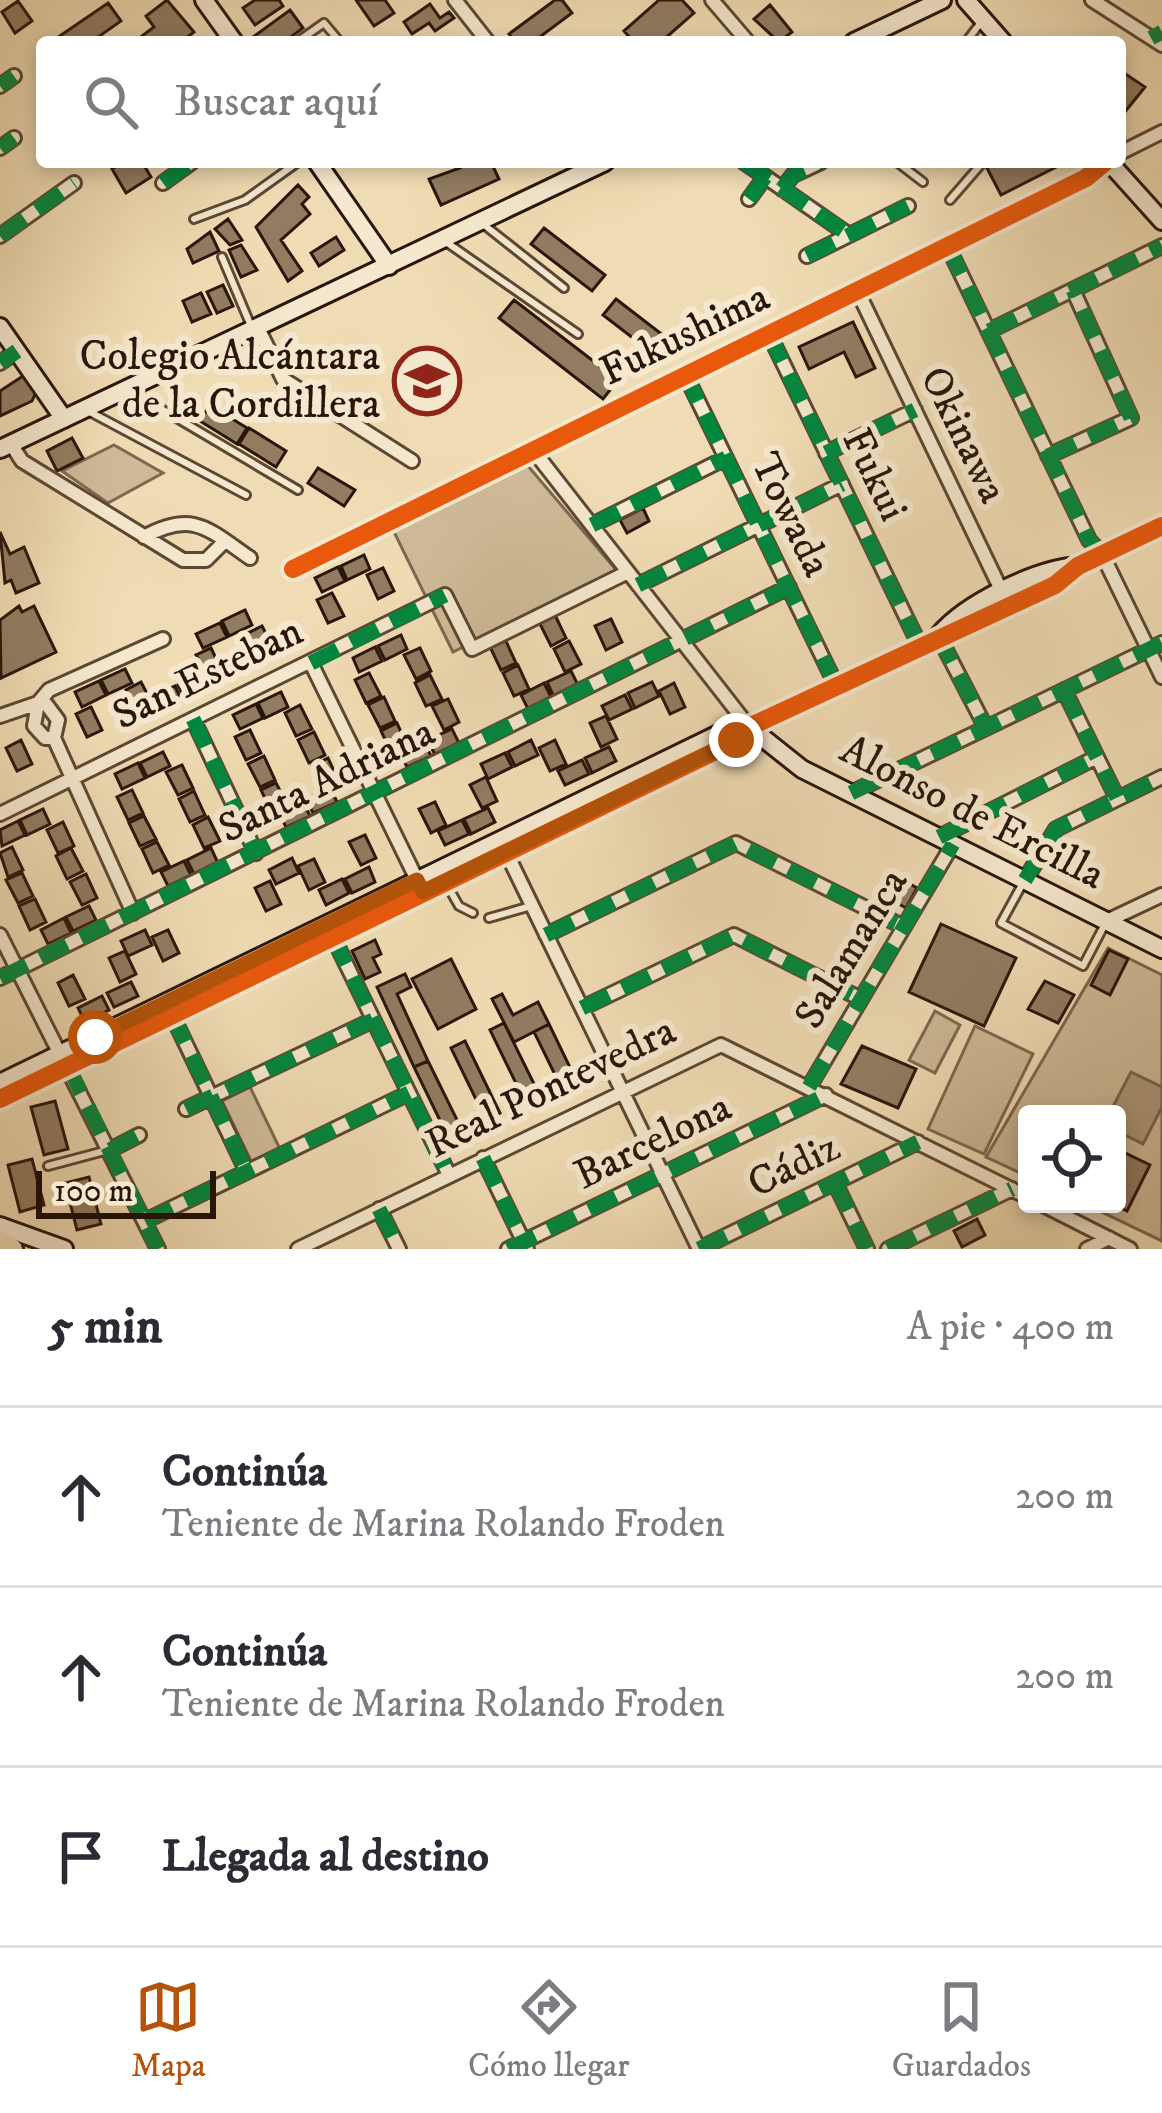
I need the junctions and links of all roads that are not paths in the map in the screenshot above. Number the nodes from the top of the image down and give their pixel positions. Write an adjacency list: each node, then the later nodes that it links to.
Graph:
1 (204, 0): 9 (street)
2 (455, 0): 12 (street)
3 (712, 0): 13 (street)
4 (942, 0): 8 (street)
5 (966, 0): 7 (street)
6 (1092, 0): 16 (street)
7 (983, 19): 14 (lane); 15 (street)
8 (882, 34)
9 (229, 36)
10 (305, 36): 11 (lane)
11 (335, 36)
12 (483, 36)
13 (743, 36)
14 (970, 36)
15 (998, 36)
16 (1158, 38)
17 (14, 76): 18 (street)
18 (0, 86)
19 (1162, 132): 22 (street)
20 (14, 138): 21 (street)
21 (0, 148)
22 (1126, 150)
23 (184, 168): 36 (street)
24 (290, 168): 41 (lane)
25 (321, 168): 51 (street)
26 (579, 168): 43 (street)
27 (752, 168): 33 (street)
28 (808, 168): 37 (street)
29 (905, 168): 34 (lane)
30 (978, 168): 39 (lane)
31 (1099, 168): 48 (street, Fukushima)
32 (1113, 168): 42 (street)
33 (765, 177): 37 (street); 38 (street)
34 (923, 182)
35 (74, 183): 44 (street)
36 (163, 183)
37 (782, 189): 45 (street)
38 (749, 199)
39 (950, 200)
40 (908, 206): 45 (street)
41 (194, 219)
42 (1162, 220)
43 (481, 222): 46 (street); 52 (lane)
44 (0, 236)
45 (849, 236): 49 (street)
46 (443, 240): 51 (street); 58 (lane)
47 (1162, 246): 53 (street)
48 (948, 247): 54 (street, Fukushima); 57 (street)
49 (807, 256)
50 (222, 257): 56 (lane)
51 (389, 266): 56 (street)
52 (564, 288)
53 (1073, 290): 57 (street); 70 (street)
54 (857, 292): 59 (street, Fukushima); 65 (street, Okinawa)
55 (0, 327): 60 (street)
56 (255, 329): 63 (street); 72 (street)
57 (989, 331): 70 (street)
58 (578, 334)
59 (769, 334): 62 (street, Fukushima); 69 (street, Fukui)
60 (16, 351): 61 (street); 66 (street)
61 (0, 363)
62 (686, 374): 68 (street, Fukushima); 71 (street, Towada)
63 (129, 389): 64 (street); 74 (lane)
64 (85, 409): 66 (street); 75 (lane)
65 (915, 410): 69 (street); 87 (street, Okinawa)
66 (64, 419): 67 (street)
67 (6, 447): 79 (street)
68 (533, 450): 76 (street, Alonso de Ercilla); 83 (street, Fukushima)
69 (826, 453): 73 (street, Fukui)
70 (1048, 456): 81 (street)
71 (726, 458): 76 (street); 77 (street, Towada)
72 (412, 461)
73 (842, 484): 77 (street); 91 (street, Fukui)
74 (298, 490)
75 (246, 495)
76 (592, 525): 84 (street, Alonso de Ercilla)
77 (758, 525): 85 (street); 86 (street, Towada)
78 (1162, 526): 81 (street)
79 (144, 537): 80 (street); 80 (street)
80 (225, 541): 82 (street)
81 (1102, 554): 87 (street); 92 (street)
82 (250, 558)
83 (293, 568)
84 (628, 572): 85 (street, Alonso de Ercilla); 93 (street, San Esteban)
85 (638, 585): 90 (street, Alonso de Ercilla)
86 (789, 587): 90 (street, Santa Adriana); 95 (street, Towada)
87 (1007, 600): 88 (street)
88 (938, 635): 91 (street); 101 (street)
89 (163, 639): 97 (street)
90 (682, 642): 100 (street, Alonso de Ercilla); 107 (street, Santa Adriana)
91 (919, 644): 95 (street)
92 (1155, 646): 94 (street); 96 (street)
93 (311, 663): 99 (street, San Esteban); 107 (street)
94 (1162, 677)
95 (836, 685): 100 (street)
96 (1064, 690): 101 (street); 103 (street)
97 (38, 703): 98 (street); 102 (street); 102 (street)
98 (0, 716)
99 (193, 719): 105 (street, San Esteban); 112 (street)
100 (749, 727): 106 (street, Alonso de Ercilla); 111 (street); 115 (street)
101 (986, 728): 106 (street)
102 (54, 738): 105 (street)
103 (1097, 758): 108 (street); 110 (street)
104 (1162, 777): 108 (street)
105 (70, 779): 109 (street, San Esteban); 118 (street)
106 (851, 793): 110 (street, Alonso de Ercilla)
107 (376, 794): 112 (street, Santa Adriana); 115 (street)
108 (1117, 798): 113 (street)
109 (0, 814)
110 (946, 840): 113 (street, Alonso de Ercilla); 122 (street, Salamanca)
111 (506, 852): 114 (street); 117 (street)
112 (256, 853): 118 (street, Santa Adriana)
113 (1025, 880): 121 (street, Alonso de Ercilla); 121 (lane)
114 (446, 882): 115 (street); 119 (lane)
115 (420, 886): 125 (street); 133 (street)
116 (1162, 895): 121 (street)
117 (532, 906): 120 (lane); 124 (street)
118 (133, 913): 127 (street, Santa Adriana)
119 (473, 913)
120 (489, 918)
121 (1107, 921): 126 (street, Alonso de Ercilla)
122 (904, 927): 124 (street); 129 (street, Salamanca)
123 (0, 935): 127 (street)
124 (546, 935): 130 (street)
125 (333, 937): 131 (street); 132 (street)
126 (1162, 950)
127 (17, 970): 128 (street, Santa Adriana); 133 (street)
128 (0, 978)
129 (861, 998): 130 (street); 135 (street, Salamanca)
130 (582, 1008): 136 (street)
131 (172, 1015): 133 (street); 139 (street)
132 (373, 1020): 137 (street); 139 (street)
133 (63, 1060): 134 (street); 140 (street); 144 (street)
134 (0, 1083)
135 (809, 1087): 136 (street, Real Pontevedra); 138 (street, Real Pontevedra)
136 (622, 1091): 145 (street, Real Pontevedra); 148 (street)
137 (409, 1093): 147 (street); 149 (street)
138 (826, 1095): 143 (street, Real Pontevedra); 148 (street, Barcelona)
139 (211, 1097): 141 (street); 147 (street)
140 (0, 1099)
141 (186, 1109)
142 (139, 1135): 144 (street)
143 (919, 1142): 150 (street, Cádiz); 151 (street, Real Pontevedra)
144 (110, 1150): 146 (lane); 155 (street)
145 (483, 1159): 149 (street, Real Pontevedra); 159 (street)
146 (48, 1166)
147 (247, 1172): 155 (street)
148 (662, 1174): 159 (street, Barcelona); 166 (street)
149 (449, 1175): 153 (street, Real Pontevedra)
150 (835, 1183): 166 (street, Cádiz); 167 (street)
151 (1012, 1189): 152 (street, Real Pontevedra); 168 (street)
152 (1018, 1192)
153 (380, 1209): 163 (street, Real Pontevedra); 164 (street)
154 (1059, 1213): 157 (street)
155 (145, 1221): 162 (street)
156 (0, 1226): 161 (street)
157 (1109, 1238): 169 (street); 170 (street)
158 (0, 1240): 160 (main road)
159 (525, 1245): 165 (street, Barcelona)
160 (13, 1249)
161 (64, 1249)
162 (158, 1249)
163 (298, 1249)
164 (399, 1249)
165 (508, 1249)
166 (699, 1249)
167 (867, 1249)
168 (888, 1249)
169 (1087, 1249)
170 (1130, 1249)

